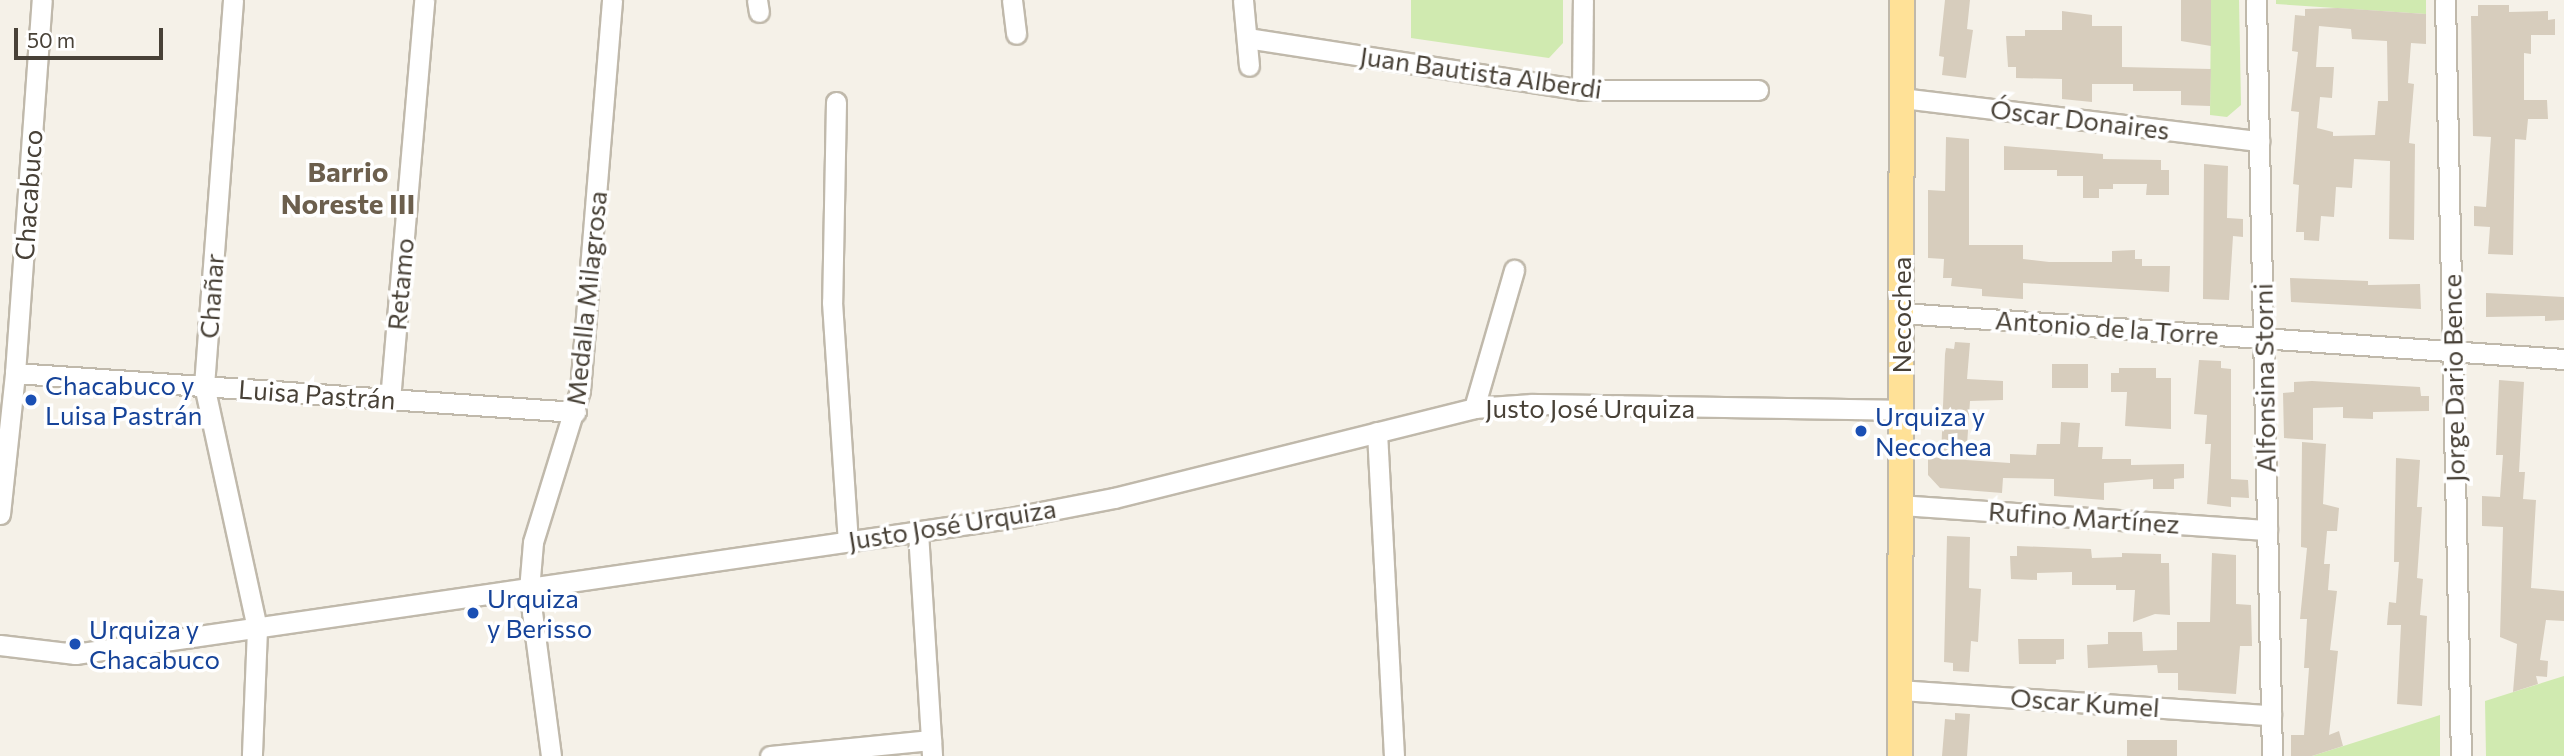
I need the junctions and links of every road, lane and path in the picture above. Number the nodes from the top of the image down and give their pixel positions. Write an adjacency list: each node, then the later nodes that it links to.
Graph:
1 (42, 0): 24 (street, Chacabuco)
2 (233, 0): 25 (street, Chañar)
3 (424, 0): 26 (street, Retamo)
4 (612, 0): 29 (street, Medalla Milagrosa)
5 (1012, 0): 11 (street)
6 (1243, 0): 12 (street)
7 (1583, 0): 14 (street)
8 (1902, 0): 16 (main road, Necochea)
9 (2256, 0): 18 (street, Alfonsina Storni)
10 (2445, 0): 22 (street, Jorge Dario Bence)
11 (1016, 34)
12 (1247, 38): 13 (street); 14 (street, Juan Bautista Alberdi)
13 (1249, 66)
14 (1582, 90): 15 (street, Juan Bautista Alberdi)
15 (1758, 90)
16 (1902, 98): 18 (street, Óscar Donaires); 20 (main road, Necochea)
17 (836, 102): 35 (street)
18 (2259, 141): 21 (street, Alfonsina Storni)
19 (1514, 270): 27 (street)
20 (1901, 313): 21 (street, Antonio de la Torre); 28 (main road, Necochea)
21 (2263, 338): 22 (street, Antonio de la Torre); 33 (street, Alfonsina Storni)
22 (2452, 351): 23 (street, Antonio de la Torre); 48 (street, Jorge Dario Bence)
23 (2564, 359)
24 (15, 373): 25 (street, Luisa Pastrán); 32 (street, Chacabuco)
25 (204, 386): 26 (street, Luisa Pastrán); 37 (street, Chañar)
26 (390, 400): 29 (street, Luisa Pastrán)
27 (1474, 408): 28 (street, Justo José Urquiza); 30 (street, Justo José Urquiza)
28 (1901, 410): 31 (main road, Necochea)
29 (576, 412): 36 (street, Medalla Milagrosa)
30 (1377, 432): 34 (street, Justo José Urquiza); 45 (street)
31 (1900, 505): 33 (street, Rufino Martínez); 39 (main road, Necochea)
32 (0, 514)
33 (2267, 530): 40 (street, Alfonsina Storni)
34 (918, 532): 35 (street, Justo José Urquiza); 41 (street)
35 (848, 540): 36 (street, Justo José Urquiza)
36 (529, 590): 37 (street, Justo José Urquiza); 43 (street, Medalla Milagrosa)
37 (257, 629): 38 (street, Justo José Urquiza); 42 (street, Chañar)
38 (0, 645)
39 (1900, 690): 40 (street, Oscar Kumel); 46 (main road, Necochea)
40 (2271, 715): 47 (street, Alfonsina Storni)
41 (931, 748): 44 (street)
42 (252, 756)
43 (551, 756)
44 (770, 756)
45 (1394, 756)
46 (1899, 756)
47 (2272, 756)
48 (2462, 756)

